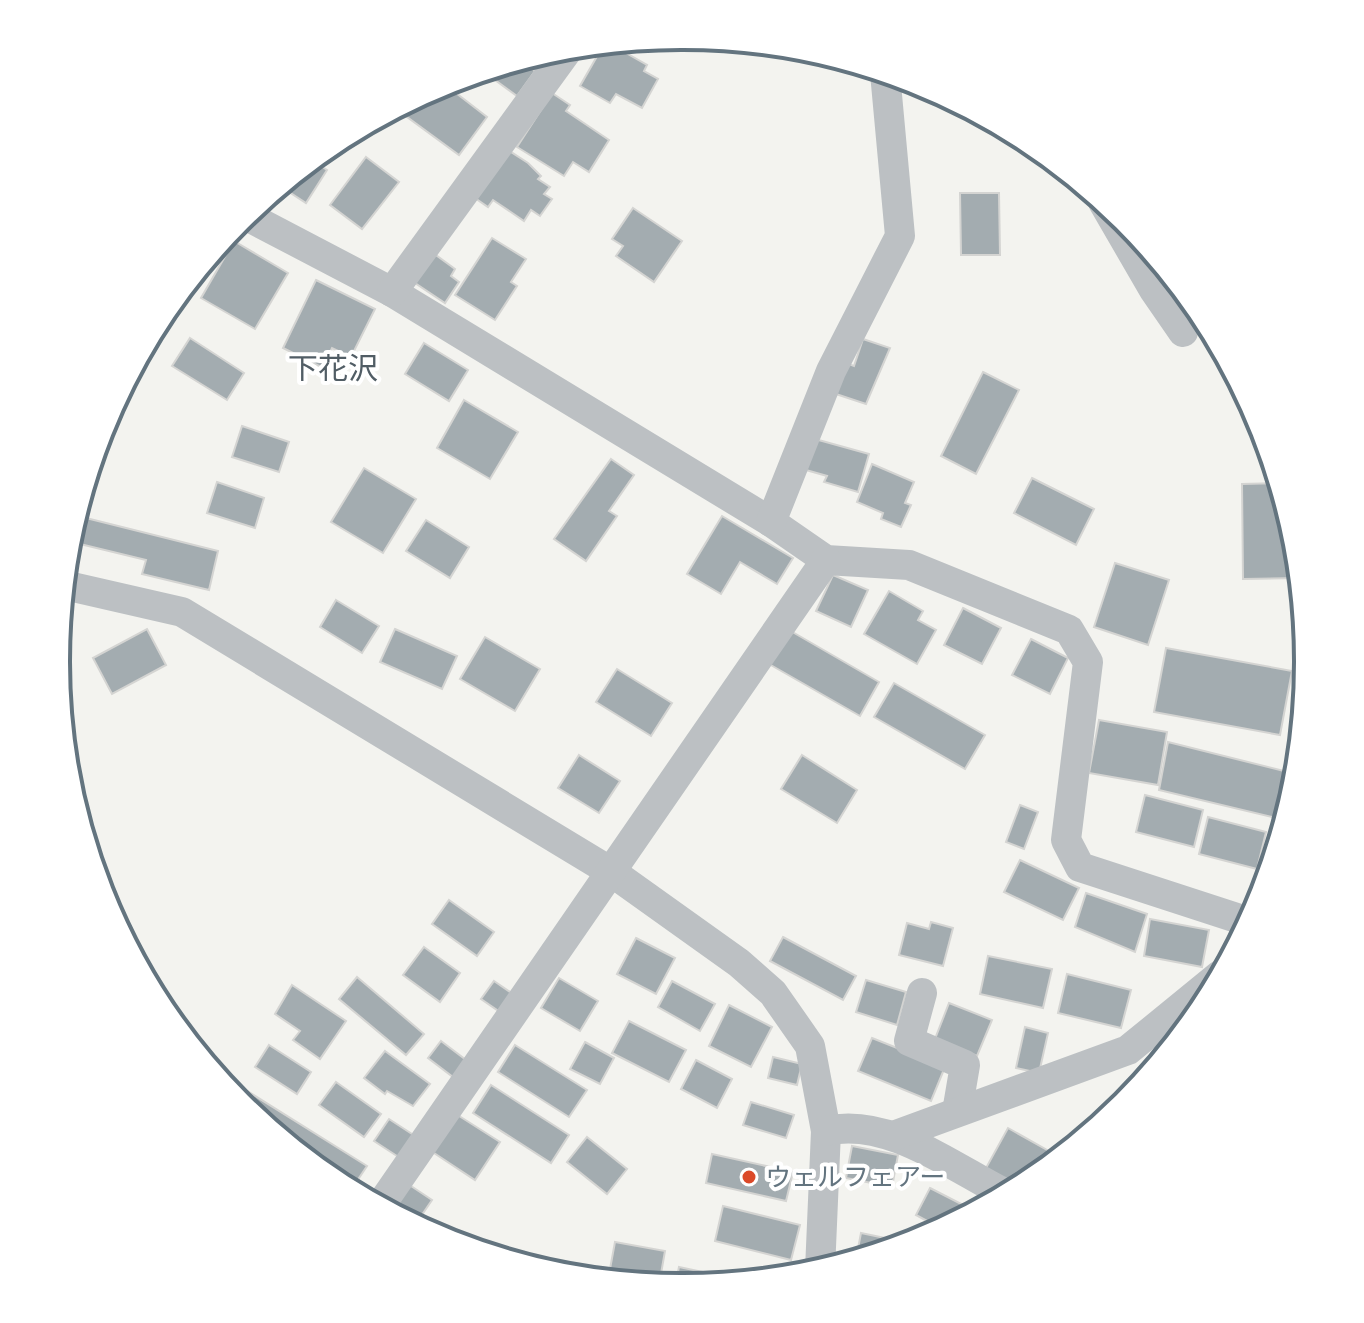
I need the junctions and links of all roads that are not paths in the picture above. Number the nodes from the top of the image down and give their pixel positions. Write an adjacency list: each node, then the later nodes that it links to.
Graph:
1 (558, 63): 5 (street)
2 (886, 85): 7 (street)
3 (258, 222): 5 (street)
4 (1129, 245): 6 (street)
5 (392, 292): 7 (street)
6 (1183, 332)
7 (771, 522): 8 (street)
8 (826, 560): 10 (street); 11 (street)
9 (75, 588): 10 (street)
10 (613, 873): 15 (street); 18 (street)
11 (1237, 918)
12 (922, 993): 14 (street)
13 (1192, 998): 14 (street)
14 (957, 1112): 16 (street)
15 (826, 1131): 16 (street); 19 (street)
16 (893, 1136): 17 (street)
17 (994, 1188)
18 (387, 1197)
19 (821, 1256)

